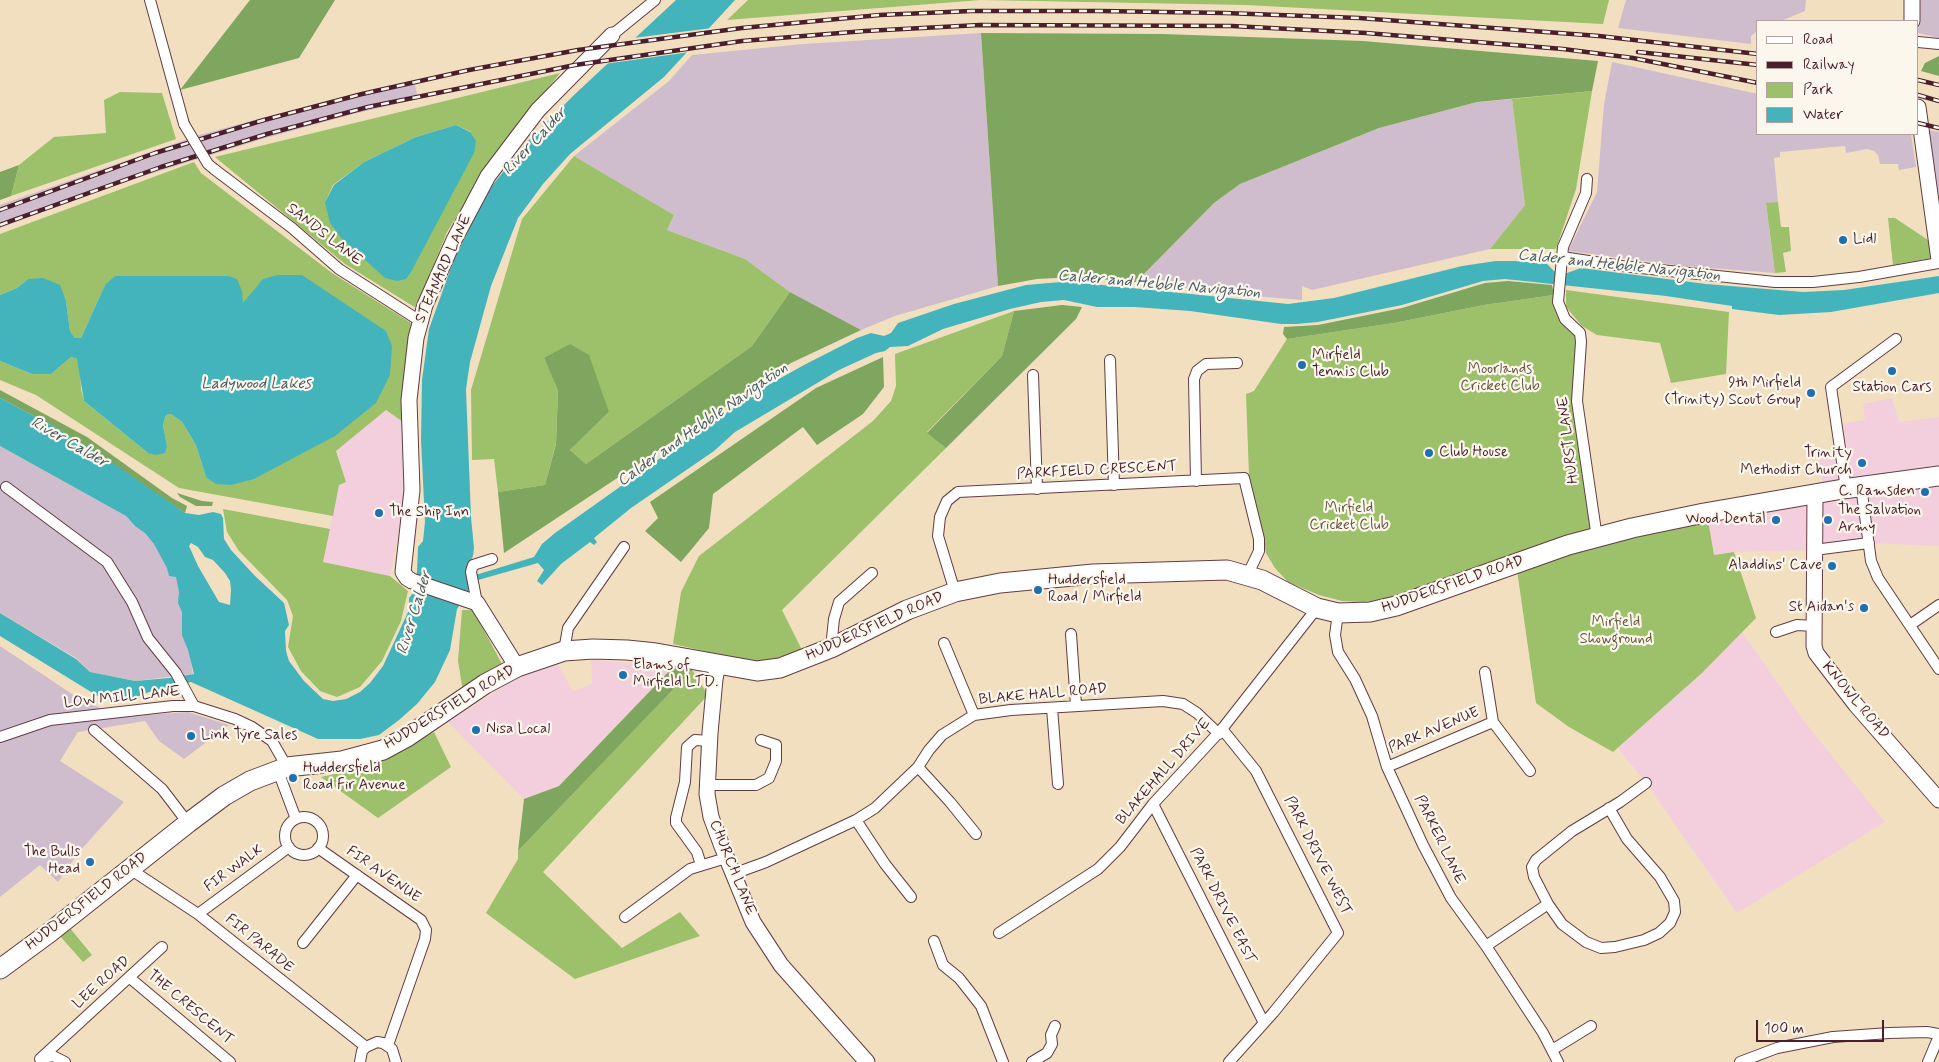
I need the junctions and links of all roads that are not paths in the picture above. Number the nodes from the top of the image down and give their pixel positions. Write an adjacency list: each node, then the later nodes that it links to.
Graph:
1 (150, 0): 13 (street, SANDS LANE, bridge)
2 (656, 0): 5 (street, STEANARD LANE)
3 (1912, 0): 4 (street)
4 (1912, 20)
5 (612, 35): 13 (street, STEANARD LANE)
6 (1919, 42): 7 (street)
7 (1939, 44)
8 (1919, 114): 10 (street)
9 (1587, 179): 11 (street, HURST LANE)
10 (1938, 241): 12 (street)
11 (1561, 261): 12 (street); 25 (street, HURST LANE)
12 (1939, 261)
13 (420, 321): 33 (street, STEANARD LANE)
14 (1896, 339): 23 (street)
15 (1110, 360): 20 (street)
16 (1237, 363): 19 (street)
17 (1033, 375): 22 (street)
18 (1939, 476): 23 (highway, HUDDERSFIELD ROAD)
19 (1196, 481): 20 (street, PARKFIELD CRESCENT); 31 (street, PARKFIELD CRESCENT)
20 (1114, 484): 22 (street, PARKFIELD CRESCENT)
21 (6, 488): 48 (street)
22 (1037, 488): 32 (street, PARKFIELD CRESCENT)
23 (1854, 488): 24 (highway, HUDDERSFIELD ROAD); 26 (street)
24 (1815, 495): 25 (highway, HUDDERSFIELD ROAD); 28 (street, KNOWL ROAD)
25 (1597, 538): 36 (highway, HUDDERSFIELD ROAD)
26 (1868, 543): 28 (street); 37 (street)
27 (624, 547): 43 (street)
28 (1814, 550): 38 (street, KNOWL ROAD)
29 (492, 559): 33 (street)
30 (872, 573): 42 (street)
31 (1247, 576): 32 (highway, HUDDERSFIELD ROAD); 35 (highway, HUDDERSFIELD ROAD)
32 (955, 592): 42 (highway, HUDDERSFIELD ROAD)
33 (474, 597): 45 (street)
34 (1939, 605): 37 (street)
35 (1317, 608): 36 (highway, HUDDERSFIELD ROAD); 54 (street, BLAKEHALL DRIVE)
36 (1338, 613): 58 (street, PARKER LANE)
37 (1910, 625): 46 (street)
38 (1814, 626): 39 (street); 65 (street, KNOWL ROAD)
39 (1776, 632)
40 (1071, 634): 49 (street)
41 (944, 643): 51 (street)
42 (831, 648): 44 (highway, HUDDERSFIELD ROAD)
43 (564, 651): 44 (highway, HUDDERSFIELD ROAD); 45 (highway, HUDDERSFIELD ROAD)
44 (718, 664): 57 (street, CHURCH LANE)
45 (517, 667): 60 (highway, HUDDERSFIELD ROAD)
46 (1939, 669)
47 (1485, 672): 52 (street, PARK AVENUE)
48 (194, 706): 55 (street, LOW MILL LANE); 60 (street, LOW MILL LANE)
49 (1076, 706): 50 (street, BLAKE HALL ROAD); 54 (street, BLAKE HALL ROAD)
50 (1052, 708): 51 (street, BLAKE HALL ROAD); 63 (street)
51 (974, 715): 59 (street, BLAKE HALL ROAD)
52 (1493, 722): 58 (street, PARK AVENUE); 61 (street, PARK AVENUE)
53 (94, 730): 70 (street)
54 (1220, 732): 66 (street, BLAKEHALL DRIVE); 90 (street, PARK DRIVE WEST)
55 (0, 737)
56 (761, 740): 64 (street)
57 (710, 741): 64 (street, CHURCH LANE); 75 (street)
58 (1387, 766): 86 (street, PARKER LANE)
59 (918, 767): 69 (street, BLAKE HALL ROAD); 71 (street)
60 (282, 769): 68 (street); 70 (highway, HUDDERSFIELD ROAD)
61 (1530, 771)
62 (1646, 783): 67 (street)
63 (1058, 784)
64 (708, 785): 74 (street, CHURCH LANE)
65 (1937, 794)
66 (1153, 804): 83 (street, BLAKEHALL DRIVE); 90 (street, PARK DRIVE EAST)
67 (1610, 808): 80 (street); 80 (street)
68 (296, 819): 72 (street); 73 (street)
69 (856, 820): 77 (street, BLAKE HALL ROAD); 79 (street)
70 (188, 823): 76 (highway, HUDDERSFIELD ROAD)
71 (976, 834)
72 (289, 847): 73 (street); 81 (street, FIR WALK)
73 (318, 848): 78 (street, FIR AVENUE)
74 (726, 858): 75 (street); 77 (street, CHURCH LANE)
75 (701, 865): 82 (street)
76 (130, 869): 81 (street, FIR PARADE); 88 (highway, HUDDERSFIELD ROAD)
77 (732, 874): 103 (street, CHURCH LANE)
78 (357, 875): 85 (street); 95 (street, FIR AVENUE)
79 (911, 897)
80 (1548, 904): 86 (street)
81 (198, 914): 96 (street, FIR PARADE)
82 (625, 918)
83 (1004, 928)
84 (934, 941): 104 (street)
85 (303, 943)
86 (1486, 946): 97 (street, PARKER LANE)
87 (162, 947): 89 (street, LEE ROAD)
88 (0, 969)
89 (130, 978): 94 (street, LEE ROAD); 100 (street, THE CRESCENT)
90 (1264, 1023): 106 (street, PARK DRIVE WEST)
91 (1055, 1026): 105 (street)
92 (1591, 1026): 97 (street)
93 (1939, 1035): 108 (street); 109 (street)
94 (62, 1040): 98 (street, LEE ROAD); 99 (street, LEE ROAD)
95 (388, 1045): 96 (street); 102 (street)
96 (366, 1047): 101 (street)
97 (1552, 1050): 107 (street, PARKER LANE)
98 (38, 1061): 99 (street, LEE ROAD)
99 (65, 1062)
100 (230, 1062)
101 (360, 1062)
102 (396, 1062)
103 (867, 1062)
104 (1003, 1062)
105 (1032, 1062)
106 (1229, 1062)
107 (1558, 1062)
108 (1740, 1062)
109 (1928, 1062)

